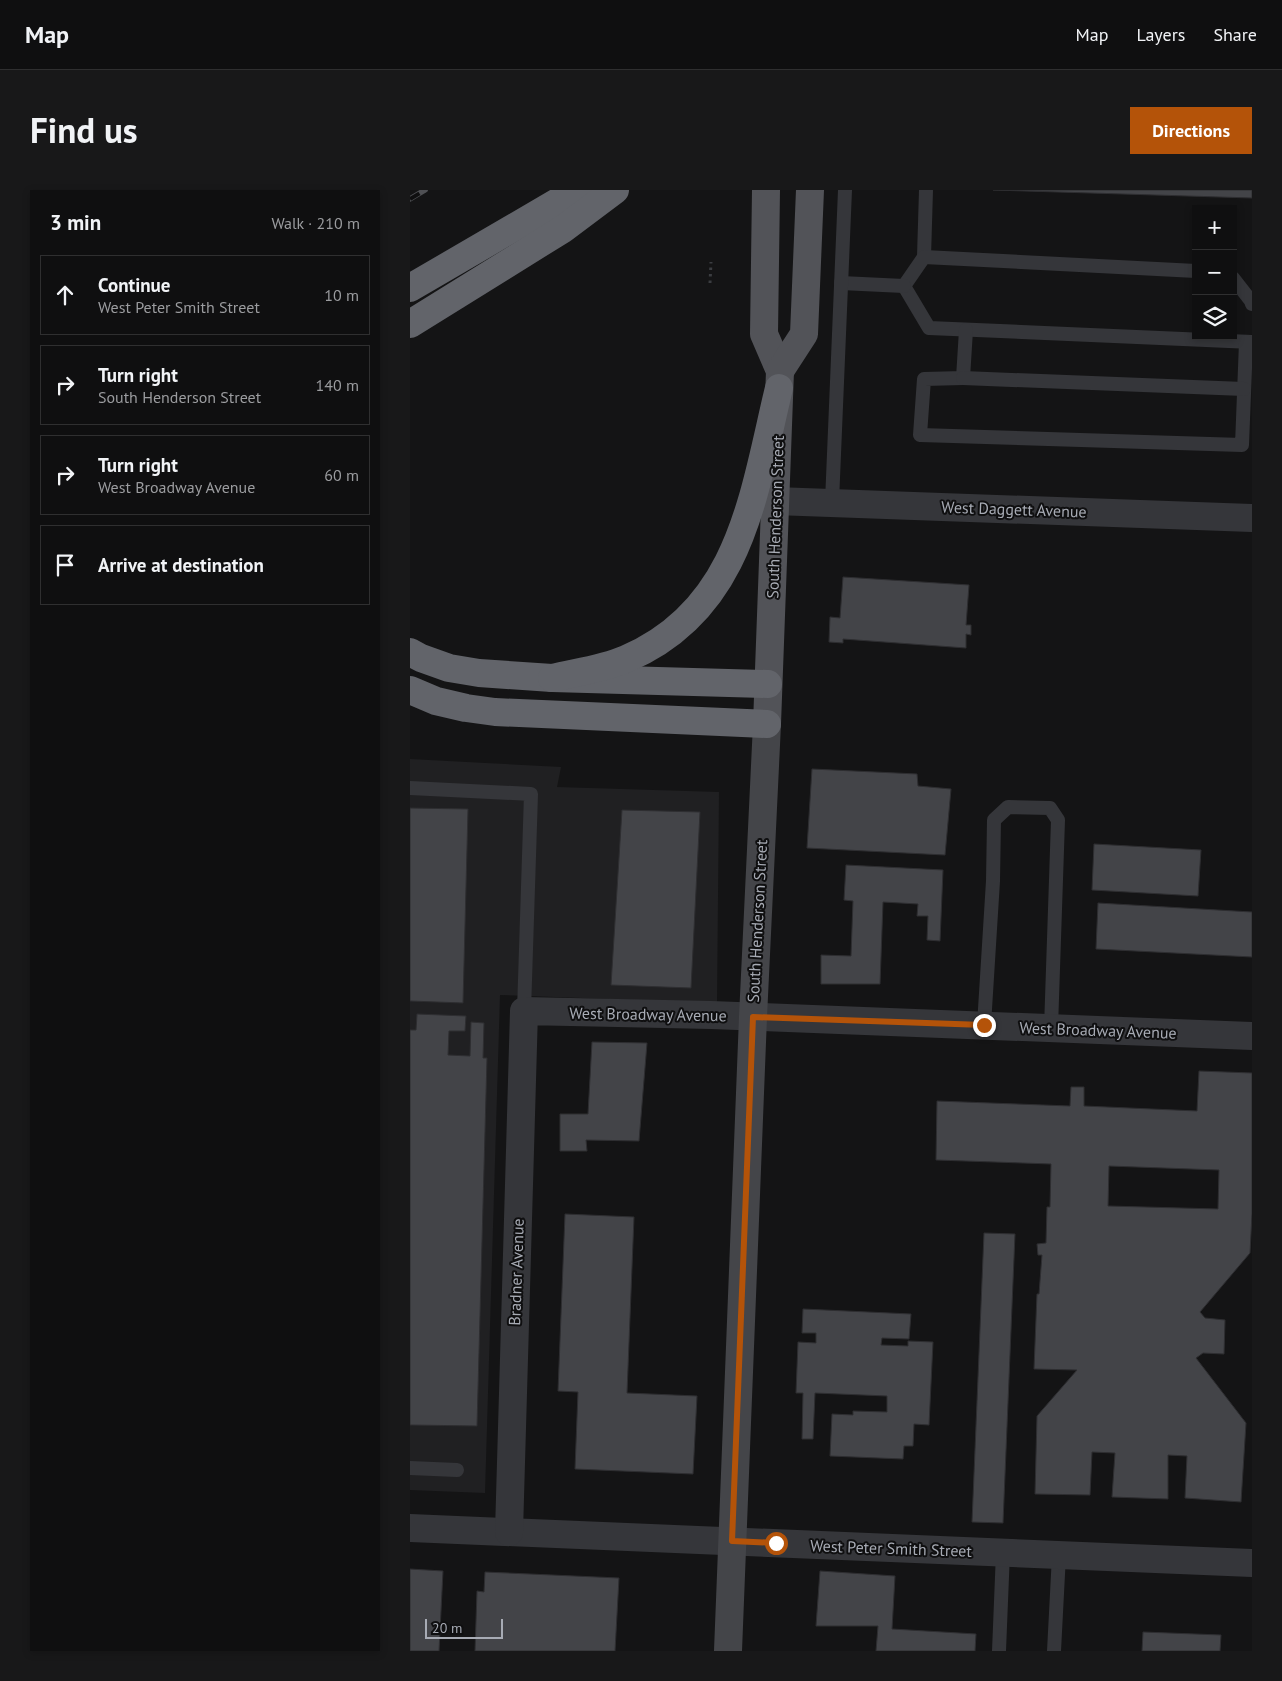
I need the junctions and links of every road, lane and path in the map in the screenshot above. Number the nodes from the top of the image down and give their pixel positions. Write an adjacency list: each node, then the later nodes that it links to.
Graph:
1 (578, 190): 14 (highway)
2 (615, 190): 16 (highway)
3 (766, 190): 20 (main road, South Henderson Street)
4 (810, 190): 20 (main road)
5 (845, 190): 11 (lane)
6 (926, 190): 7 (lane)
7 (924, 257): 9 (lane); 13 (lane)
8 (711, 262): 10 (path)
9 (1192, 271)
10 (710, 283)
11 (841, 283): 13 (lane); 23 (lane)
12 (1237, 283): 15 (lane)
13 (904, 286): 17 (lane)
14 (410, 288)
15 (1252, 304)
16 (410, 324)
17 (966, 330): 18 (lane); 19 (lane)
18 (1249, 342): 21 (lane)
19 (963, 378): 21 (lane); 21 (lane)
20 (780, 380): 22 (main road, South Henderson Street); 26 (highway)
21 (1244, 389)
22 (775, 501): 23 (street, West Daggett Avenue); 27 (main road, South Henderson Street)
23 (832, 502): 24 (street, West Daggett Avenue)
24 (1252, 518)
25 (410, 652): 26 (highway)
26 (552, 678): 27 (highway)
27 (768, 684): 29 (main road, South Henderson Street)
28 (410, 690): 29 (highway)
29 (768, 724): 32 (main road, South Henderson Street)
30 (410, 788): 31 (lane)
31 (524, 1011): 32 (street, West Broadway Avenue); 39 (street, Bradner Avenue)
32 (753, 1017): 33 (street, West Broadway Avenue); 40 (main road, South Henderson Street)
33 (984, 1025): 34 (street, West Broadway Avenue); 34 (lane)
34 (1051, 1028): 35 (street, West Broadway Avenue)
35 (1252, 1036)
36 (410, 1468): 37 (lane)
37 (457, 1470)
38 (410, 1528): 39 (street, West Peter Smith Street)
39 (509, 1532): 40 (street, West Peter Smith Street)
40 (732, 1541): 41 (street, West Peter Smith Street); 44 (main road, South Henderson Street)
41 (1003, 1552): 42 (street, West Peter Smith Street); 45 (lane)
42 (1059, 1555): 43 (street, West Peter Smith Street); 46 (lane)
43 (1252, 1563)
44 (728, 1651)
45 (999, 1651)
46 (1054, 1651)

